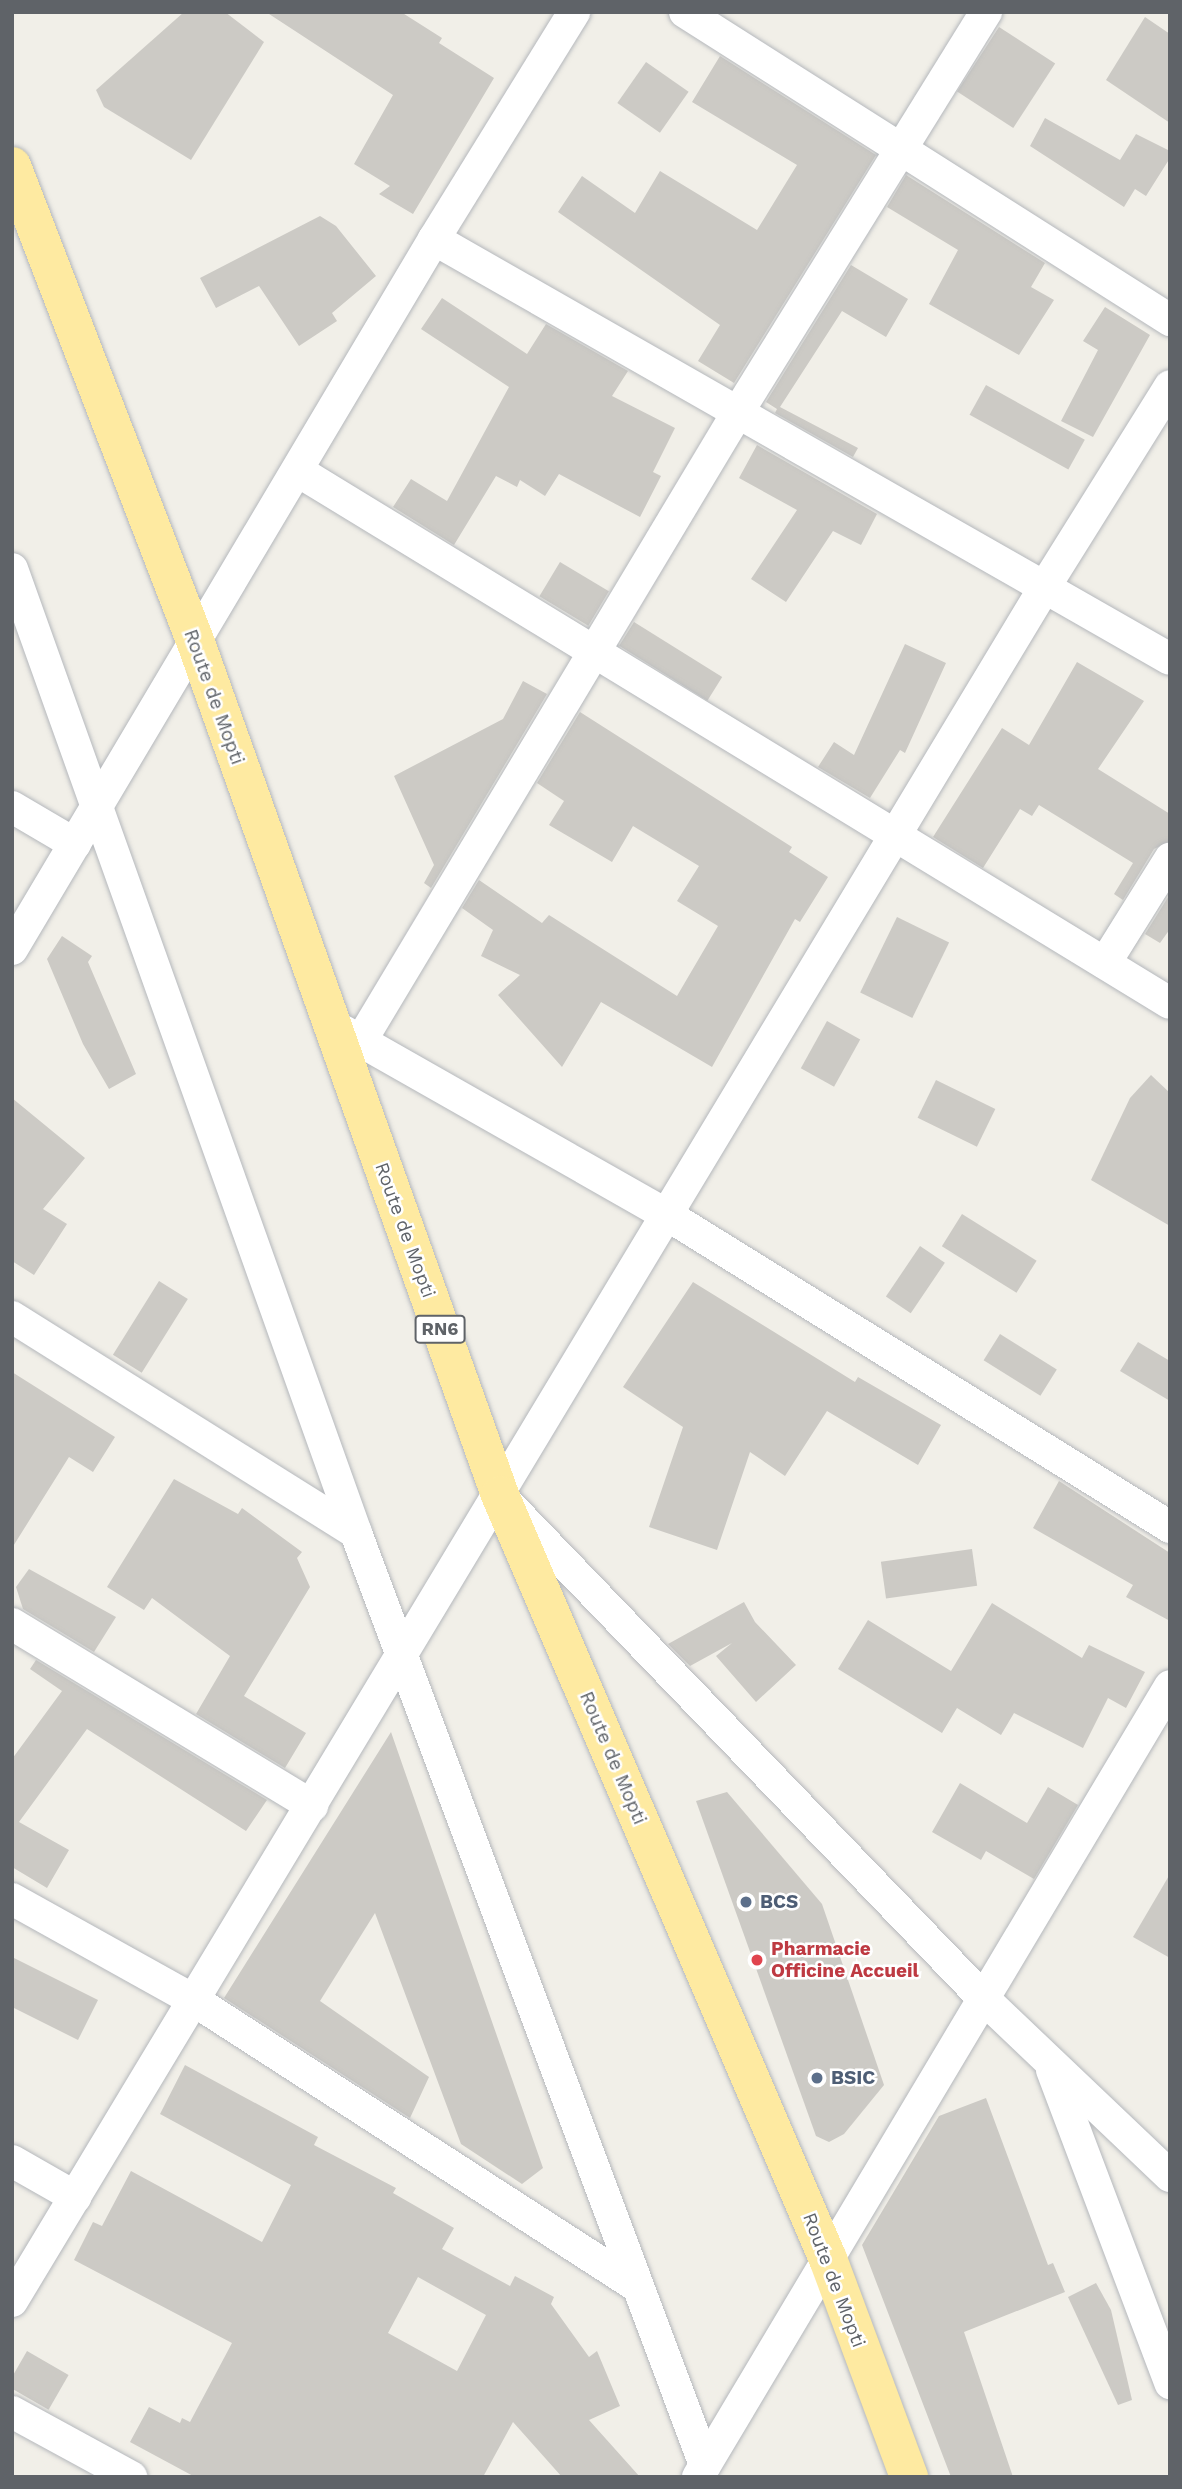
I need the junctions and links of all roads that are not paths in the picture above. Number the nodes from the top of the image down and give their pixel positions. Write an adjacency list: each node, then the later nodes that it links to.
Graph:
1 (574, 12): 6 (street)
2 (685, 12): 4 (street)
3 (986, 12): 4 (street)
4 (902, 151): 7 (street); 9 (street)
5 (12, 166): 13 (highway, Route de Mopti / RN6)
6 (434, 239): 9 (street); 10 (street)
7 (1170, 320)
8 (1170, 386): 12 (street)
9 (738, 412): 12 (street); 14 (street)
10 (298, 471): 13 (street); 14 (street)
11 (12, 569): 17 (street)
12 (1044, 588): 15 (street); 18 (street)
13 (195, 643): 17 (street); 24 (highway, Route de Mopti / RN6)
14 (595, 654): 18 (street); 24 (street)
15 (1170, 659)
16 (12, 807): 19 (street)
17 (96, 810): 19 (street); 29 (street)
18 (897, 838): 22 (street); 25 (street)
19 (75, 844): 21 (street)
20 (1170, 859): 22 (street)
21 (12, 948)
22 (1105, 963): 23 (street)
23 (1170, 1003)
24 (347, 1033): 25 (street); 27 (highway, Route de Mopti / RN6)
25 (669, 1216): 27 (street); 28 (street)
26 (12, 1317): 29 (street)
27 (500, 1495): 31 (street); 35 (street); 41 (highway, Route de Mopti / RN6)
28 (1170, 1527)
29 (356, 1533): 31 (street)
30 (12, 1623): 33 (street)
31 (402, 1657): 33 (street); 42 (street)
32 (1170, 1686): 35 (street)
33 (312, 1806): 36 (street)
34 (12, 1899): 36 (street)
35 (984, 1998): 37 (street); 41 (street)
36 (195, 2001): 40 (street); 42 (street)
37 (1049, 2060): 39 (street); 44 (street)
38 (12, 2161): 40 (street)
39 (1170, 2176)
40 (75, 2197): 43 (street)
41 (828, 2259): 46 (street); 48 (highway, Route de Mopti / RN6)
42 (635, 2286): 46 (street)
43 (12, 2301)
44 (1170, 2383)
45 (12, 2413): 47 (street)
46 (701, 2471)
47 (131, 2477)
48 (909, 2477)

